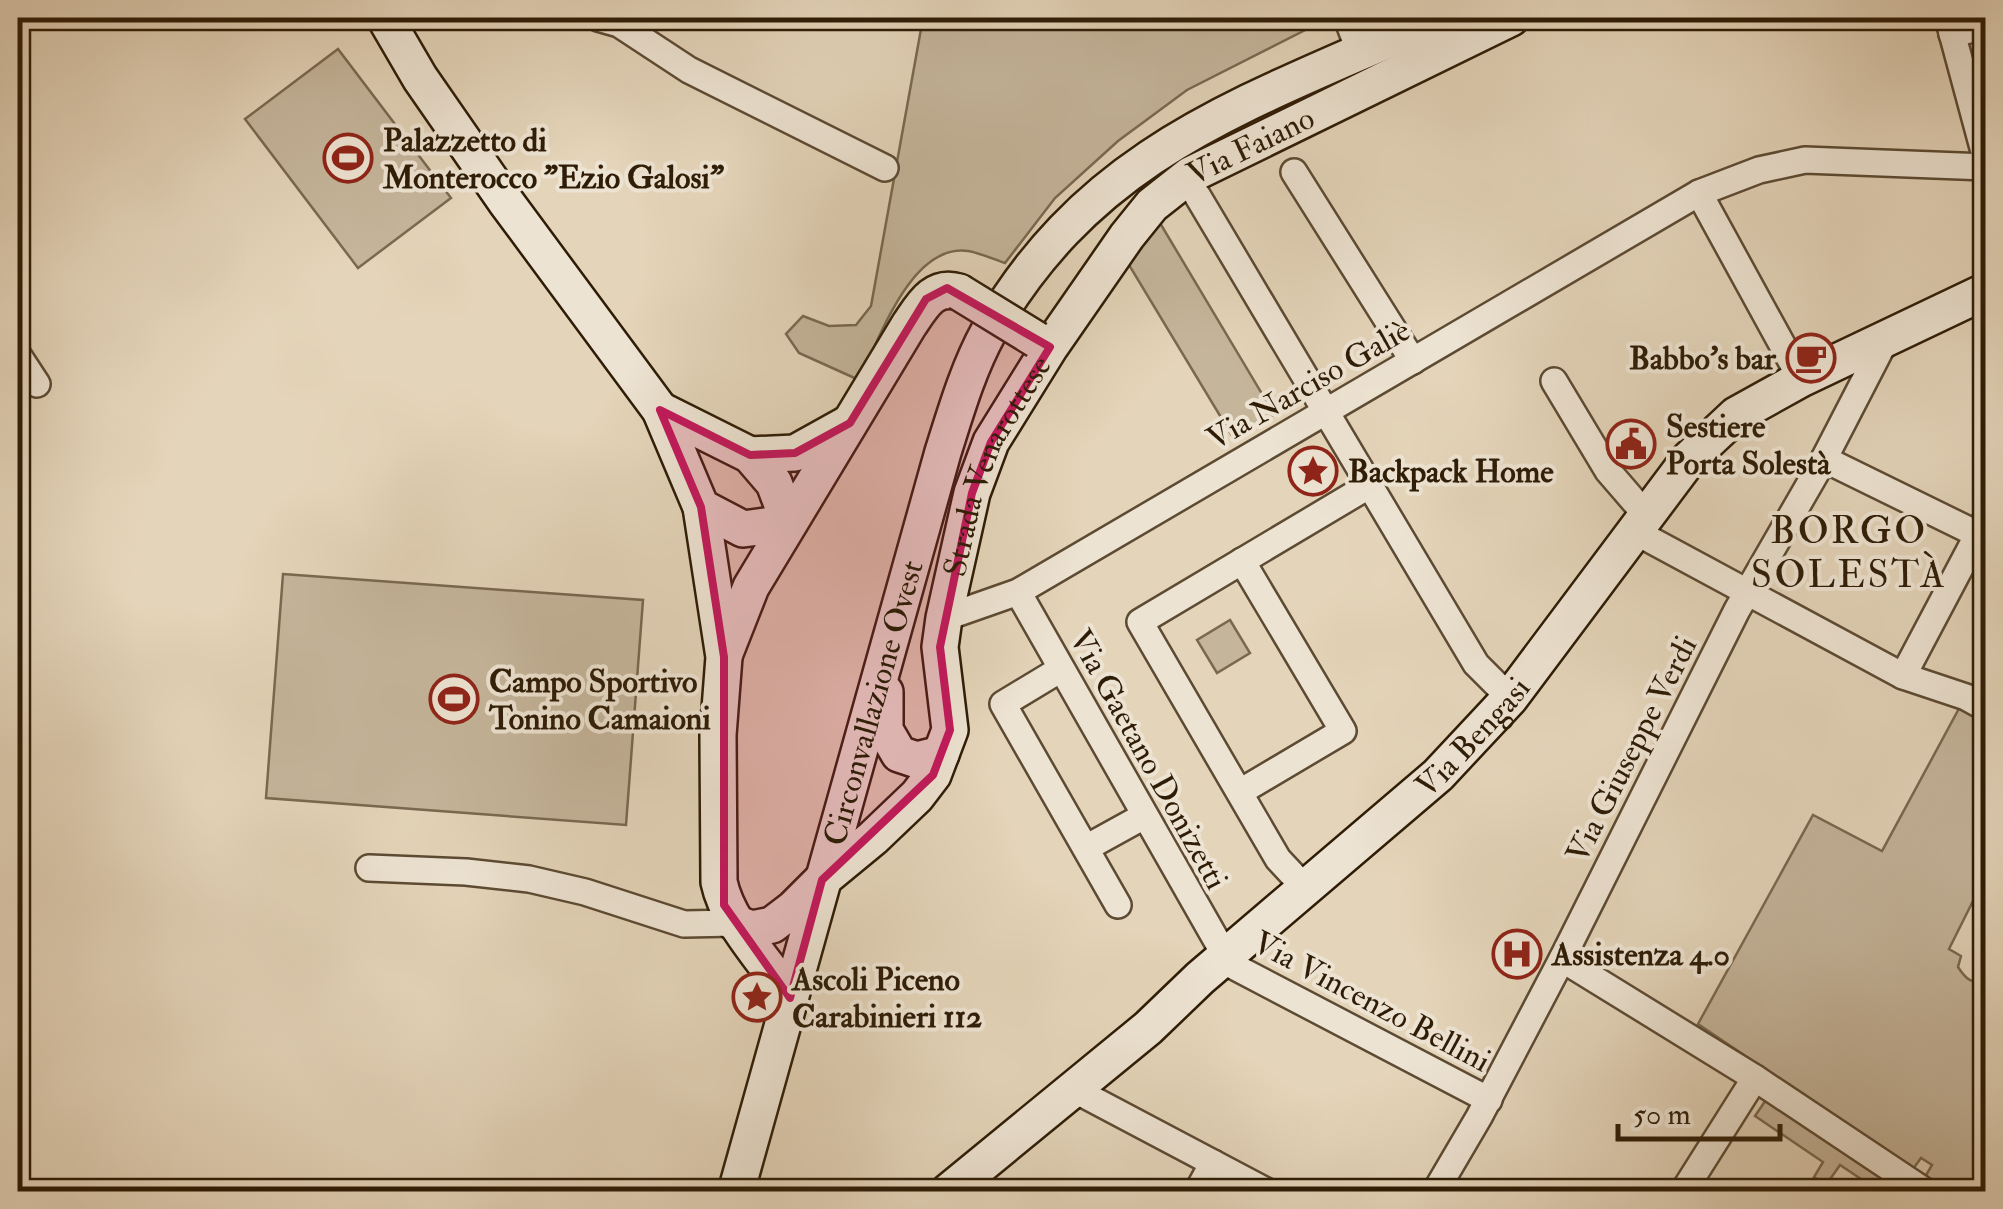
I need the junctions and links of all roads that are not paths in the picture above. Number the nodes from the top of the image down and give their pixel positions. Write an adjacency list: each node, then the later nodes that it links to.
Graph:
1 (384, 18): 23 (main road, Strada Venarottese)
2 (598, 18): 11 (street)
3 (1347, 18): 8 (street)
4 (1437, 18): 8 (main road, Circonvallazione Ovest)
5 (1512, 18): 17 (main road, Via Faiano)
6 (1950, 26): 7 (street); 9 (street)
7 (1986, 26)
8 (1360, 53): 38 (main road, Circonvallazione Ovest)
9 (1986, 158)
10 (1986, 167): 13 (street, Via Narciso Galiè)
11 (885, 168)
12 (1294, 172): 19 (street)
13 (1699, 194): 19 (street, Via Narciso Galiè); 20 (street)
14 (1197, 195): 24 (street)
15 (1986, 291): 16 (main road, Via Bengasi)
16 (1887, 337): 20 (main road, Via Bengasi); 27 (street, Via Giuseppe Verdi)
17 (1043, 344): 25 (main road, Strada Venarottese, bridge); 36 (main road, Strada Venarottese)
18 (18, 355): 22 (street)
19 (1413, 361): 24 (street, Via Narciso Galiè)
20 (1801, 380): 31 (main road, Via Bengasi)
21 (1554, 382): 31 (street)
22 (37, 384)
23 (660, 410): 26 (main road, Strada Venarottese); 29 (main road, Strada Venarottese)
24 (1326, 412): 28 (street); 34 (street, Via Narciso Galiè)
25 (850, 423): 26 (main road); 30 (main road, Strada Venarottese)
26 (750, 455): 30 (main road, Strada Venarottese)
27 (1824, 459): 32 (street); 35 (street, Via Giuseppe Verdi)
28 (1370, 486): 33 (street); 41 (street)
29 (700, 507): 30 (main road); 37 (main road, Strada Venarottese)
30 (789, 523): 37 (main road, Strada Venarottese)
31 (1640, 523): 35 (street); 41 (main road, Via Bengasi)
32 (1982, 527): 40 (street)
33 (1242, 561): 44 (street); 44 (street)
34 (1018, 592): 36 (street, Via Narciso Galiè); 39 (street, Via Gaetano Donizetti)
35 (1747, 592): 40 (street); 53 (street, Via Giuseppe Verdi)
36 (944, 618): 43 (main road, Strada Venarottese)
37 (724, 657): 51 (main road, Strada Venarottese)
38 (885, 666): 43 (main road); 48 (main road, Circonvallazione Ovest)
39 (1062, 669): 45 (street, Via Gaetano Donizetti); 46 (street)
40 (1903, 676): 42 (street)
41 (1510, 698): 49 (main road, Via Bengasi)
42 (1986, 708)
43 (941, 754): 48 (main road, Strada Venarottese)
44 (1240, 792): 49 (street)
45 (1144, 816): 46 (street); 52 (street, Via Gaetano Donizetti)
46 (1086, 848): 50 (street)
47 (370, 868): 51 (street)
48 (822, 880): 51 (main road, Strada Venarottese); 54 (main road, Circonvallazione Ovest)
49 (1306, 890): 52 (main road, Via Bengasi)
50 (1118, 905)
51 (735, 923): 54 (main road, Strada Venarottese)
52 (1226, 957): 56 (main road, Via Bengasi); 57 (street, Via Vincenzo Bellini)
53 (1562, 959): 55 (street); 57 (street, Via Giuseppe Verdi)
54 (790, 998): 59 (main road, Circonvallazione Ovest)
55 (1755, 1078): 64 (street); 65 (street)
56 (1075, 1090): 58 (street); 60 (main road, Via Bengasi)
57 (1488, 1100): 63 (street, Via Giuseppe Verdi)
58 (1213, 1163): 61 (street); 62 (street)
59 (736, 1192)
60 (948, 1192)
61 (1196, 1192)
62 (1268, 1192)
63 (1435, 1192)
64 (1683, 1192)
65 (1926, 1192)

